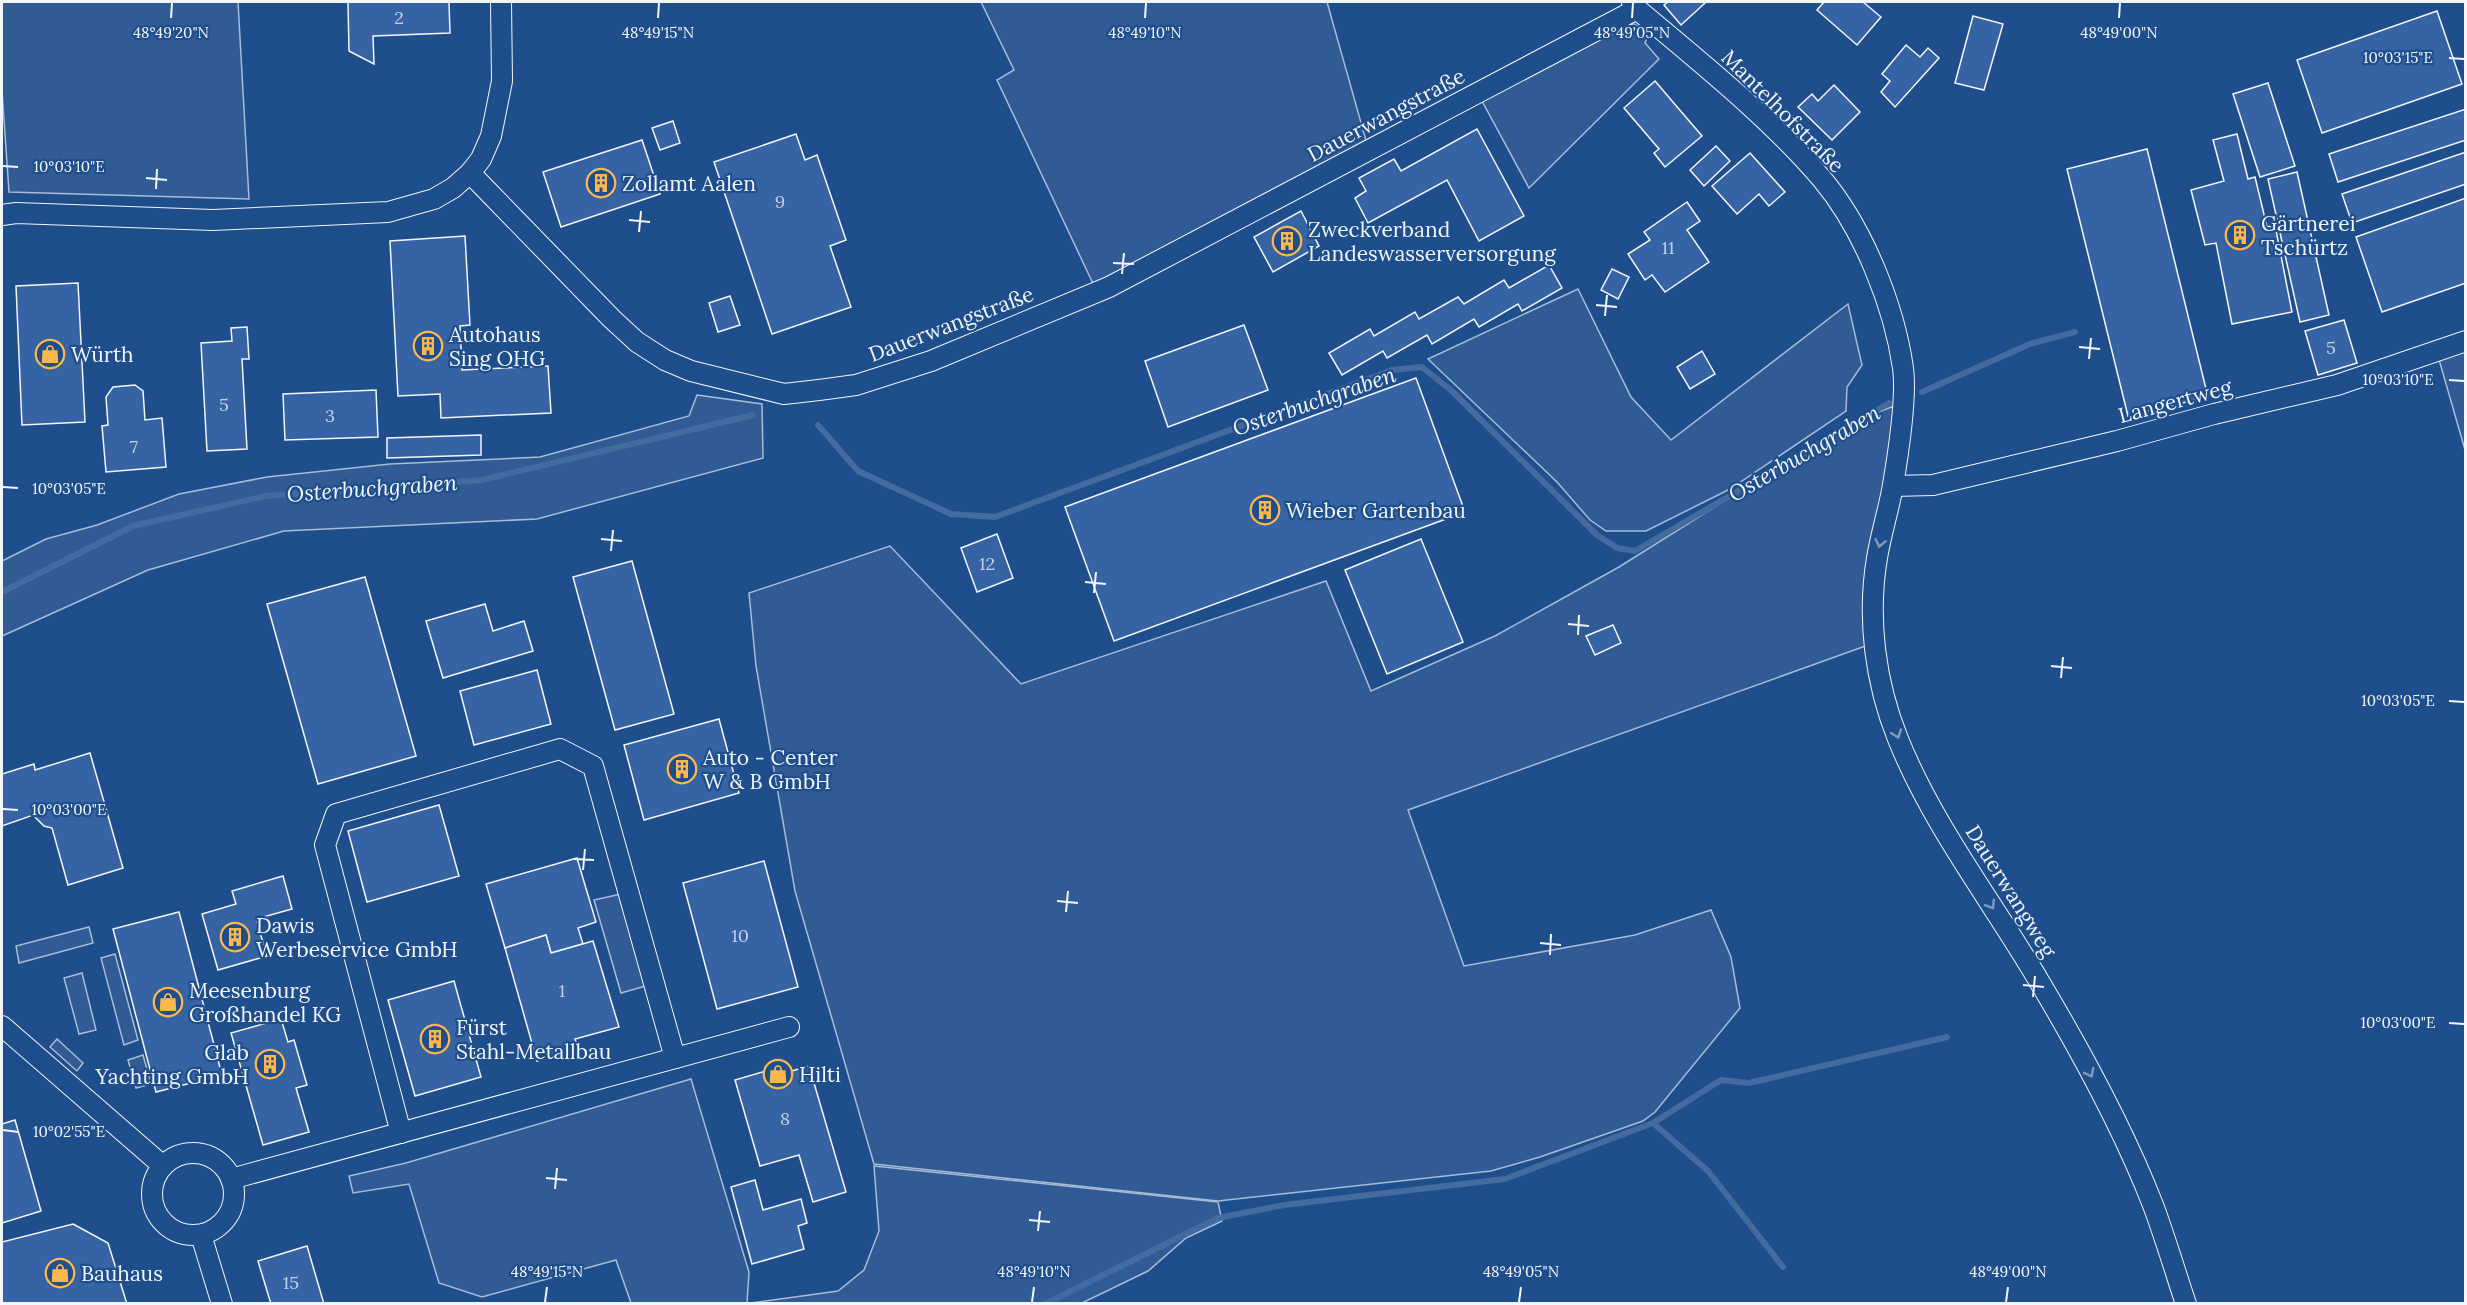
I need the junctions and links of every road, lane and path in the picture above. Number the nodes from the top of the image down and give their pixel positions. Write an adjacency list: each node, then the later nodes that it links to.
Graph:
1 (501, 2): 3 (street)
2 (1635, 5): 3 (street, Dauerwangstraße); 6 (street, Mantelhofstraße)
3 (470, 172): 4 (street)
4 (2, 215)
5 (2466, 341): 6 (street, Langertweg)
6 (1893, 486): 15 (street, Dauerwangweg, one-way to 15)
7 (2, 1026): 11 (street)
8 (789, 1027): 9 (street)
9 (675, 1058): 10 (street); 10 (street)
10 (401, 1133): 12 (street)
11 (163, 1166): 12 (street); 13 (street)
12 (231, 1179): 13 (street)
13 (201, 1234): 14 (street)
14 (222, 1304)
15 (2186, 1304)

